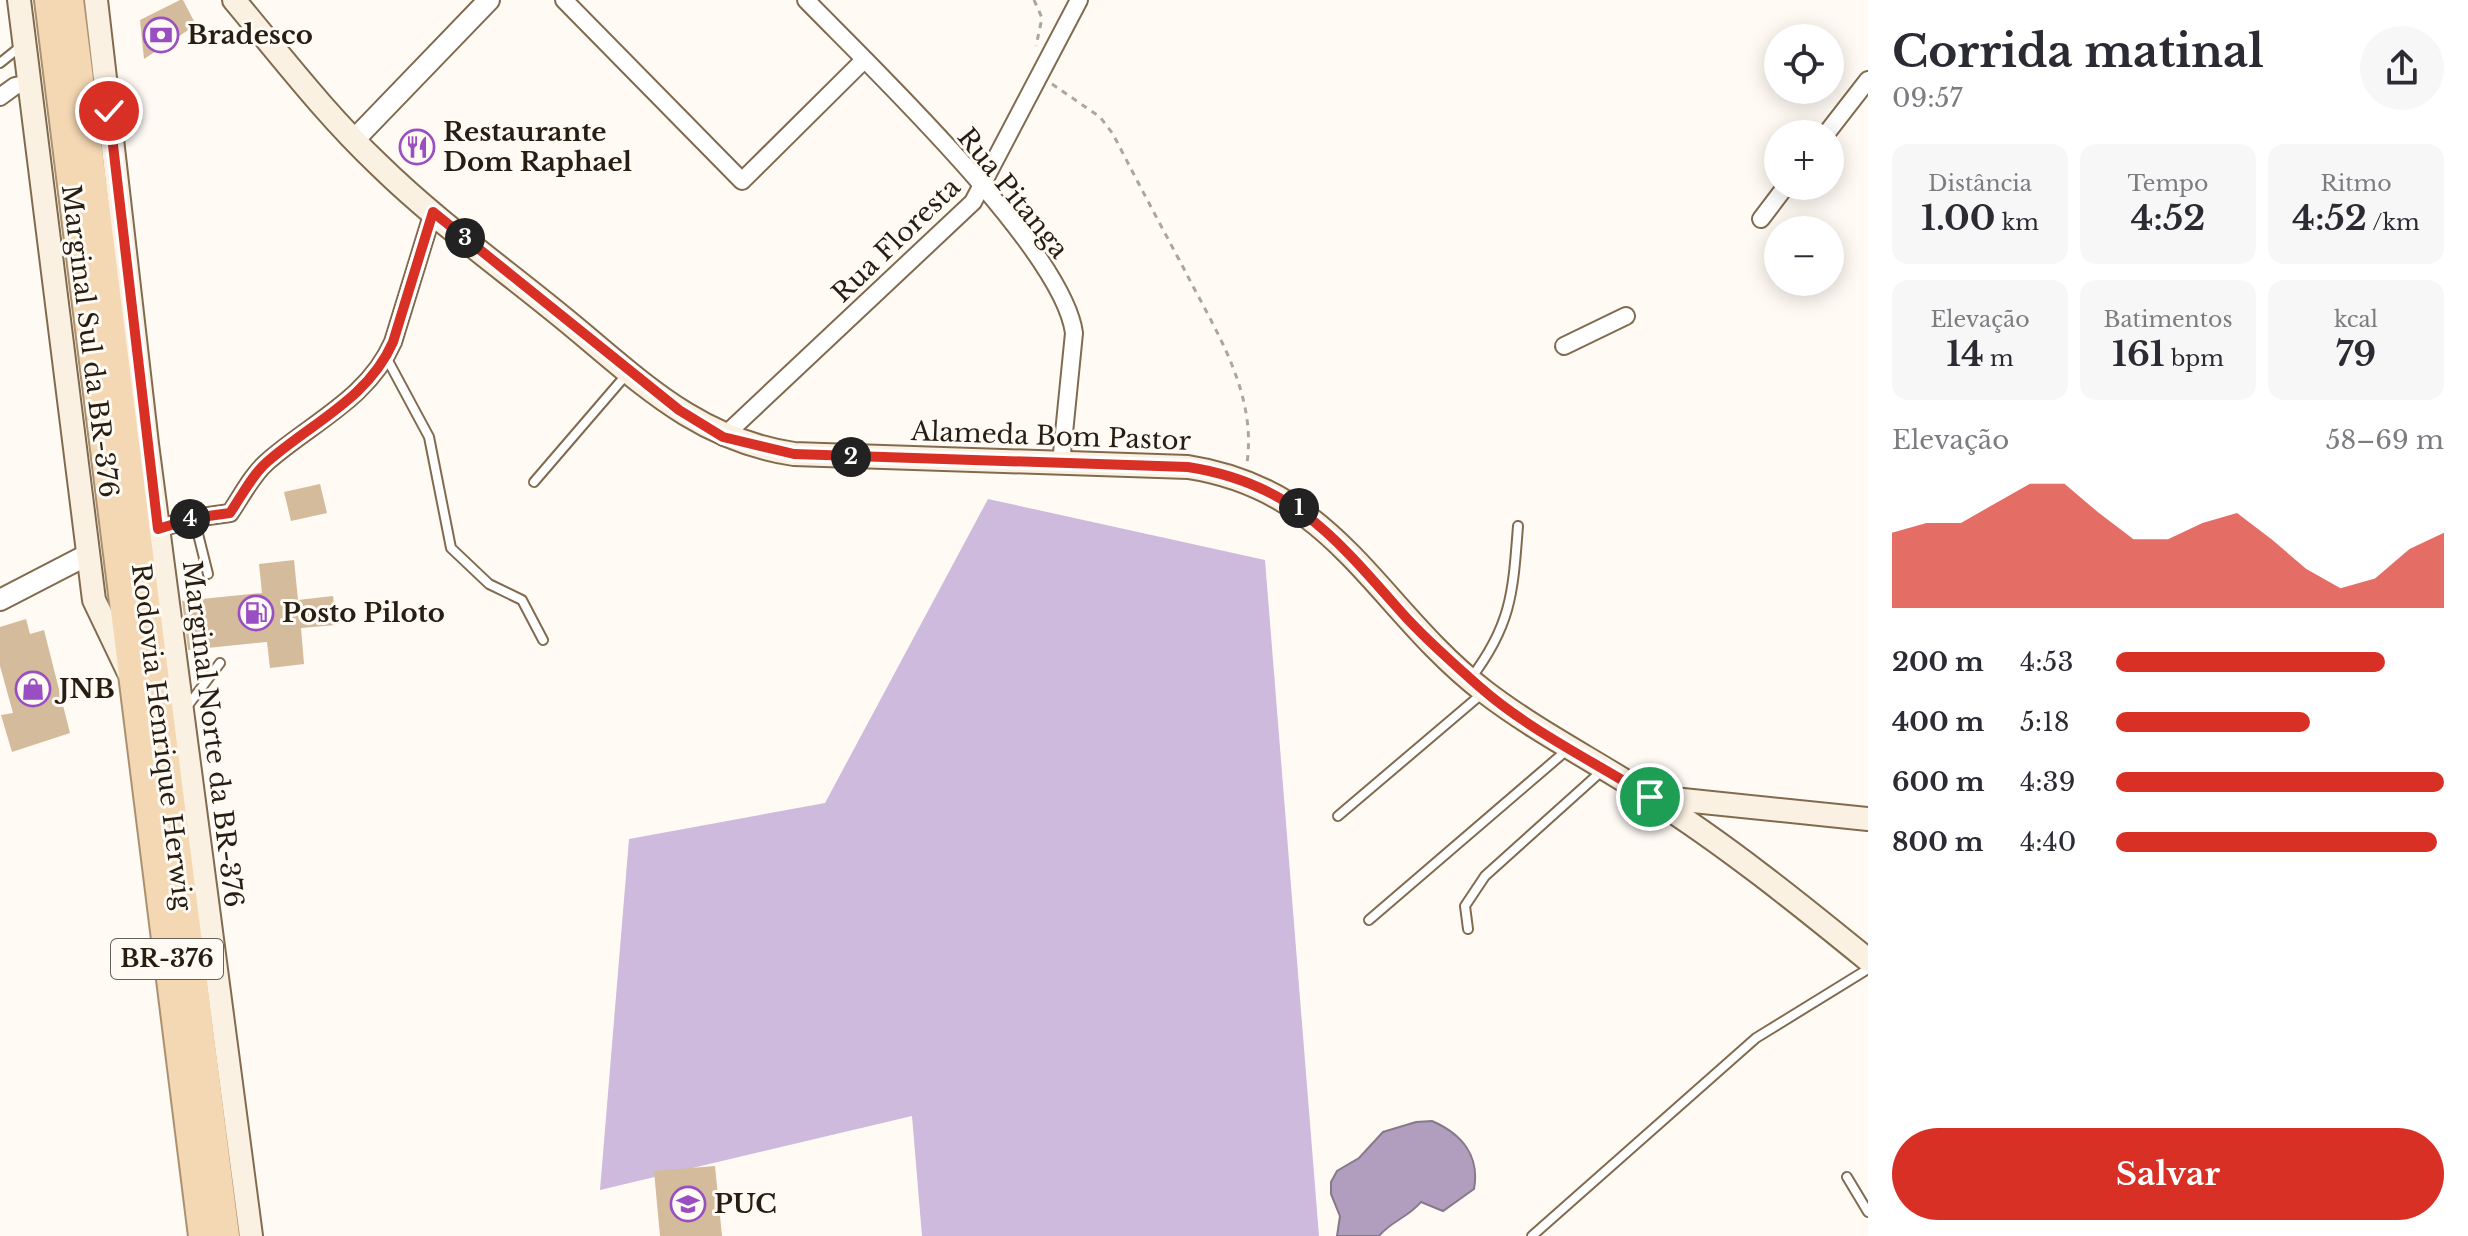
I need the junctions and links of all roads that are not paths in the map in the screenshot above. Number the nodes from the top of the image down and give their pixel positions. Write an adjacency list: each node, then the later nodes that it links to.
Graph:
1 (19, 0): 10 (main road, Marginal Sul da BR-376 / BR-376)
2 (48, 0): 26 (highway, Rodovia Henrique Herwig / BR-376)
3 (70, 0): 26 (highway, Rodovia Henrique Herwig / BR-376)
4 (96, 0): 32 (main road, Marginal Norte da BR-376 / BR-376)
5 (234, 0): 17 (main road, Alameda Bom Pastor)
6 (489, 0): 17 (street)
7 (564, 0): 11 (street)
8 (806, 0): 11 (street, Rua Pitanga)
9 (1079, 0): 18 (street, Rua Floresta)
10 (25, 45): 12 (lane); 14 (main road, Marginal Sul da BR-376 / BR-376)
11 (864, 60): 18 (street, Rua Pitanga)
12 (0, 63)
13 (1868, 80): 16 (street)
14 (30, 83): 15 (street); 33 (main road, Marginal Sul da BR-376 / BR-376)
15 (0, 97)
16 (1837, 120)
17 (354, 140): 20 (main road, Alameda Bom Pastor)
18 (983, 187): 27 (street, Rua Floresta); 28 (street, Rua Pitanga)
19 (1775, 200): 21 (street)
20 (433, 212): 24 (street); 25 (main road, Alameda Bom Pastor)
21 (1761, 219)
22 (1626, 316): 23 (street)
23 (1564, 346)
24 (386, 357): 30 (street); 36 (lane)
25 (629, 371): 27 (main road, Alameda Bom Pastor); 29 (lane)
26 (112, 423): 38 (highway, Rodovia Henrique Herwig / BR-376); 41 (highway, Rodovia Henrique Herwig / BR-376)
27 (723, 437): 28 (main road, Alameda Bom Pastor)
28 (1061, 463): 39 (main road, Alameda Bom Pastor)
29 (534, 482)
30 (194, 518): 32 (street); 34 (lane)
31 (1518, 526): 39 (lane)
32 (158, 529): 40 (main road, Marginal Norte da BR-376 / BR-376)
33 (89, 554): 35 (street); 38 (main road, Marginal Sul da BR-376 / BR-376)
34 (208, 574)
35 (0, 600)
36 (543, 640)
37 (220, 663): 40 (lane)
38 (133, 682): 53 (highway, Rodovia Henrique Herwig / BR-376)
39 (1478, 685): 42 (main road, Alameda Bom Pastor); 45 (lane)
40 (182, 713): 41 (lane); 55 (main road, Marginal Norte da BR-376 / BR-376)
41 (161, 740): 54 (highway, Rodovia Henrique Herwig / BR-376)
42 (1570, 747): 43 (main road, Alameda Bom Pastor); 47 (lane)
43 (1604, 768): 44 (main road, Alameda Bom Pastor); 48 (lane)
44 (1650, 797): 46 (main road); 49 (main road, Alameda Bom Pastor)
45 (1338, 816)
46 (1868, 819)
47 (1369, 920)
48 (1468, 929)
49 (1868, 960)
50 (1868, 969): 56 (lane)
51 (1847, 1177): 52 (lane)
52 (1868, 1212)
53 (202, 1236)
54 (226, 1236)
55 (251, 1236)
56 (1532, 1236)

